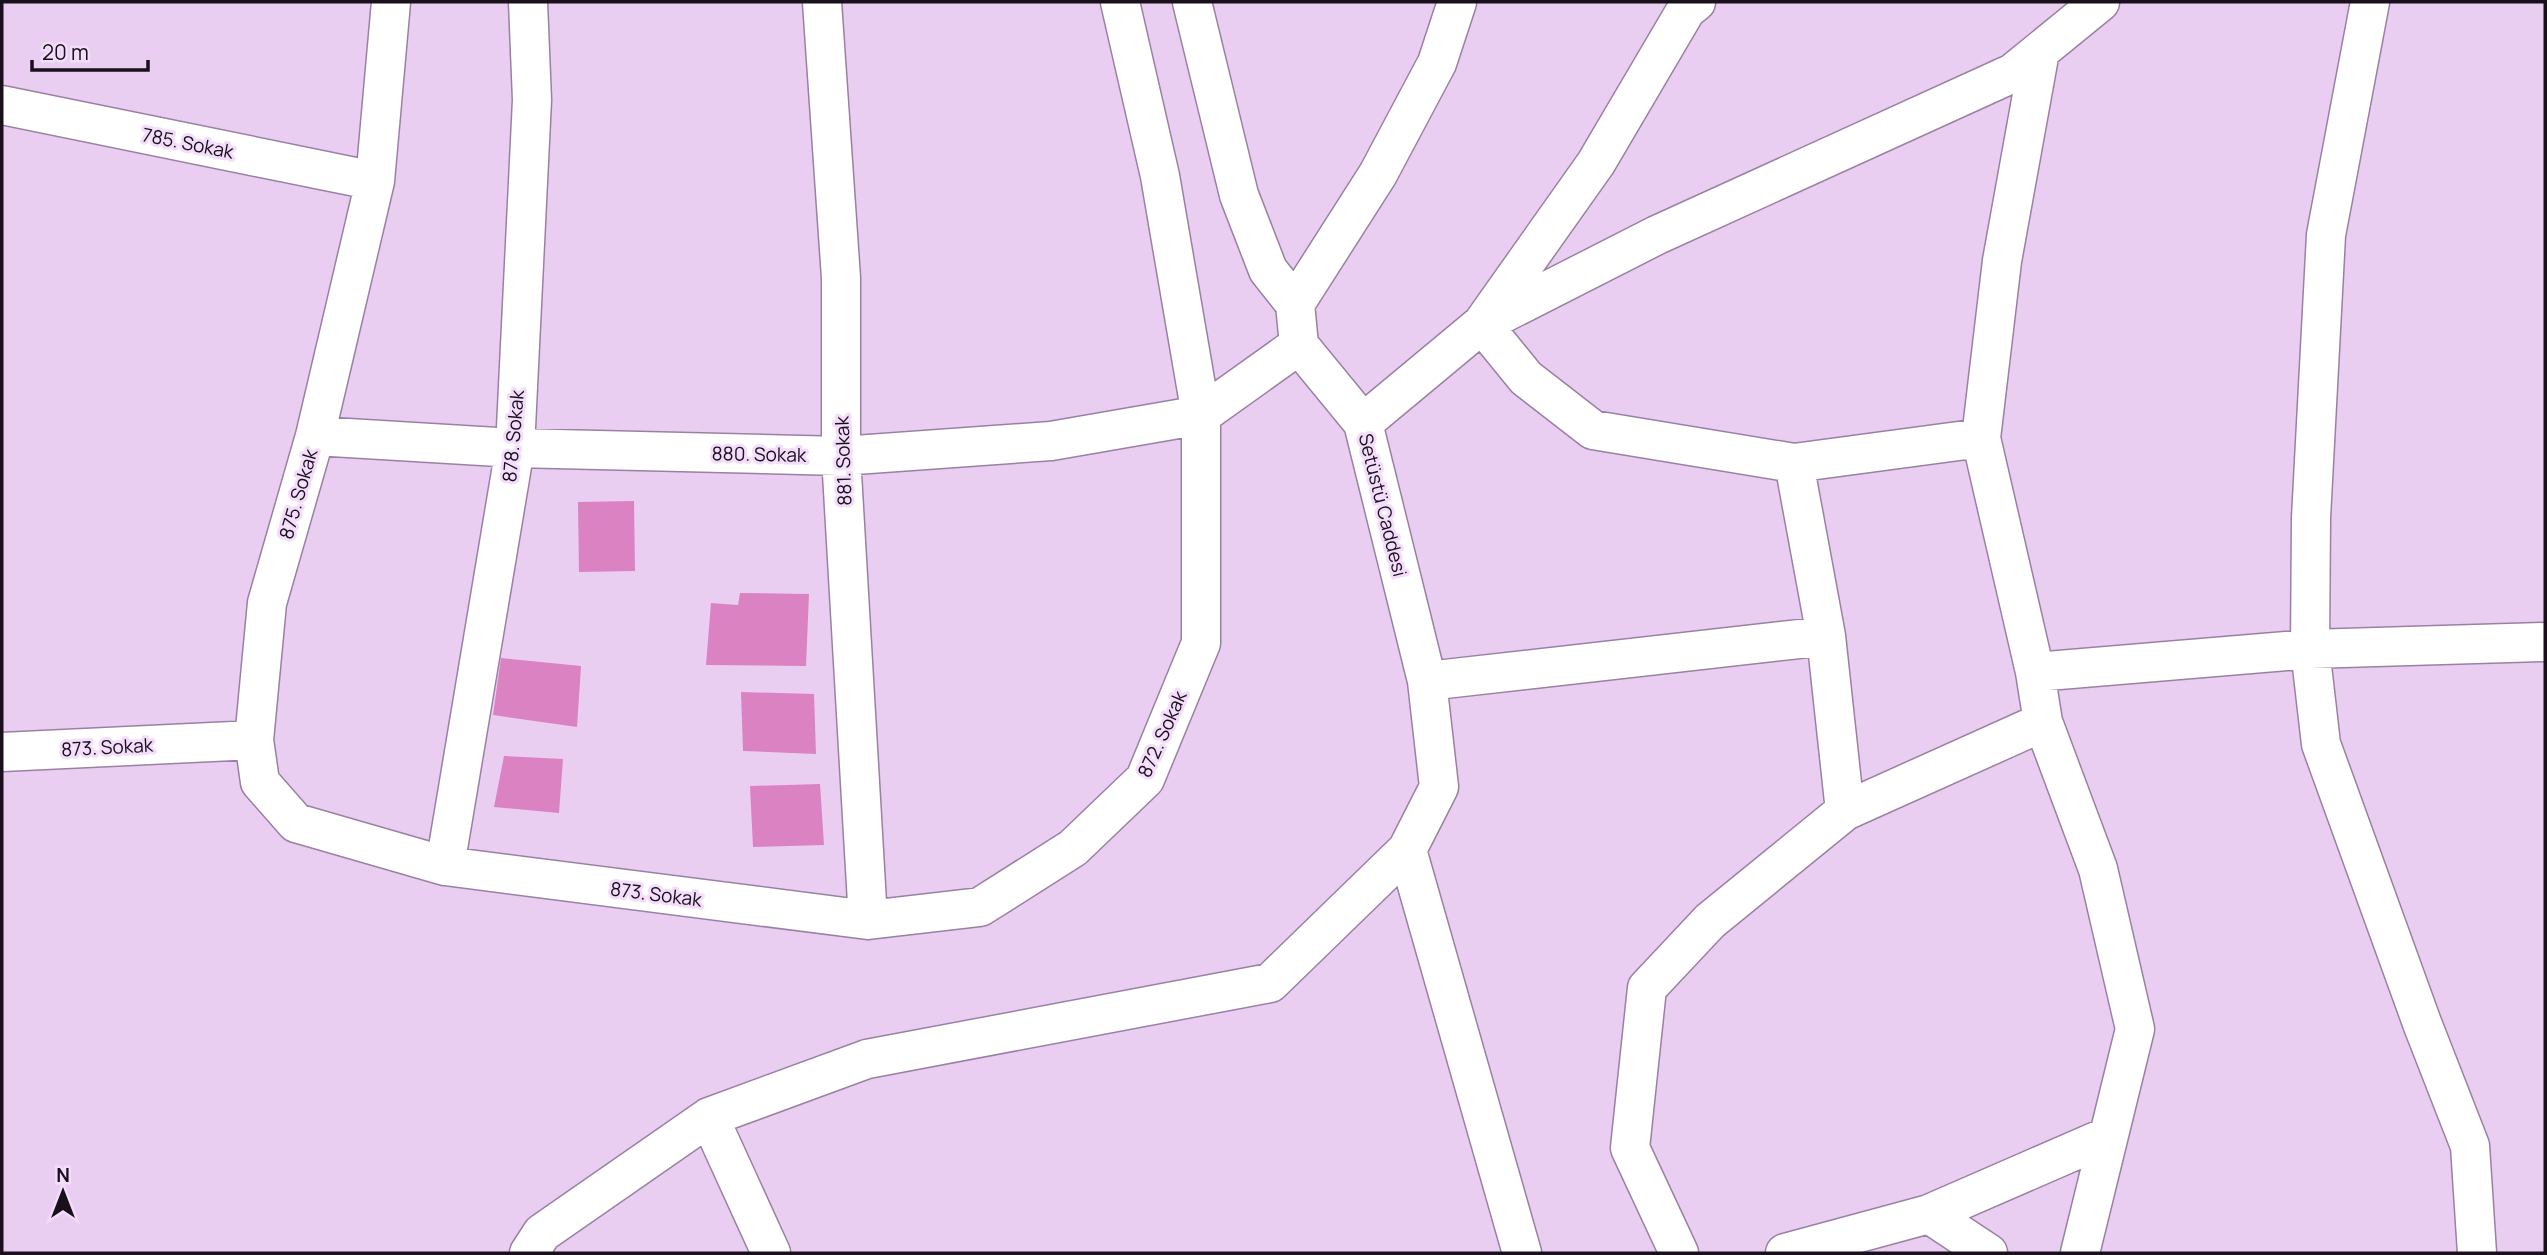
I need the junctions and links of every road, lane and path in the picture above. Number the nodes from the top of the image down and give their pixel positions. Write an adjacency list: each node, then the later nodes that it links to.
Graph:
1 (391, 2): 12 (street, 875. Sokak)
2 (528, 2): 20 (street, 878. Sokak)
3 (822, 2): 21 (street, 881. Sokak)
4 (1120, 2): 16 (street, 872. Sokak)
5 (1192, 2): 13 (street)
6 (1457, 2): 13 (street)
7 (1696, 2): 14 (street)
8 (2100, 2): 10 (street)
9 (2370, 2): 25 (street)
10 (2040, 51): 14 (street); 19 (street)
11 (2, 105): 12 (street, 785. Sokak)
12 (375, 181): 18 (street, 875. Sokak)
13 (1295, 304): 15 (street)
14 (1482, 324): 17 (street); 22 (street)
15 (1299, 345): 16 (street); 17 (street, Setüstü Caddesi)
16 (1201, 415): 21 (street, 880. Sokak); 34 (street, 872. Sokak)
17 (1363, 423): 27 (street, Setüstü Caddesi)
18 (315, 436): 20 (street, 880. Sokak); 29 (street, 875. Sokak)
19 (1981, 438): 22 (street); 26 (street)
20 (515, 448): 21 (street, 880. Sokak); 33 (street, 878. Sokak)
21 (841, 456): 34 (street, 881. Sokak)
22 (1794, 463): 23 (street)
23 (1826, 636): 27 (street); 31 (street)
24 (2545, 642): 25 (street)
25 (2310, 649): 26 (street); 45 (street)
26 (2035, 672): 28 (street)
27 (1427, 681): 32 (street, Setüstü Caddesi)
28 (2043, 722): 31 (street); 36 (street)
29 (254, 740): 30 (street, 873. Sokak); 33 (street, 875. Sokak)
30 (2, 752)
31 (1845, 811): 41 (street)
32 (1407, 850): 35 (street, Setüstü Caddesi); 40 (street)
33 (445, 866): 34 (street, 873. Sokak)
34 (868, 920)
35 (709, 1117): 38 (street); 39 (street)
36 (2106, 1138): 37 (street); 44 (street)
37 (1929, 1214): 42 (street); 43 (street)
38 (528, 1253)
39 (771, 1253)
40 (1522, 1253)
41 (1679, 1253)
42 (1785, 1253)
43 (1988, 1253)
44 (2080, 1253)
45 (2477, 1253)

